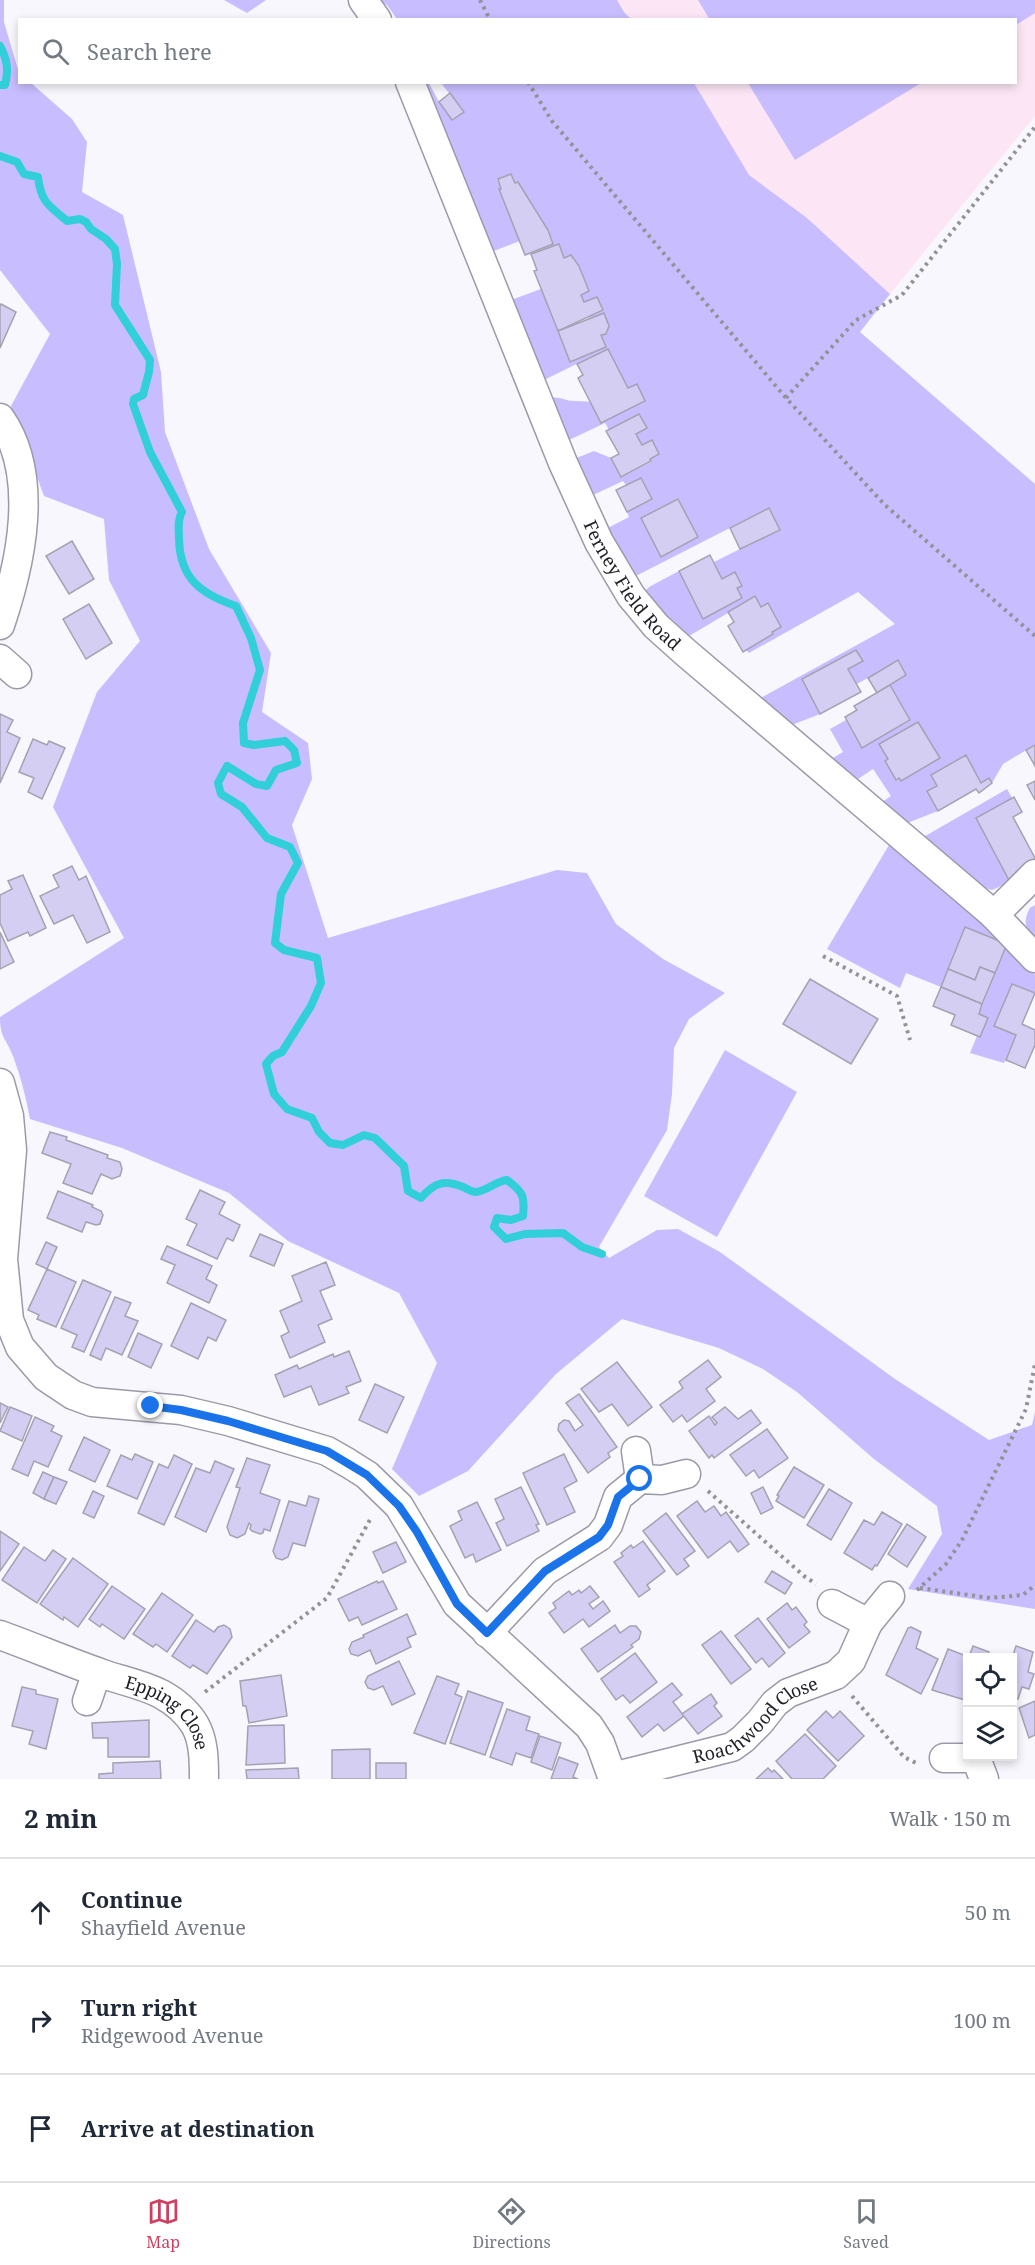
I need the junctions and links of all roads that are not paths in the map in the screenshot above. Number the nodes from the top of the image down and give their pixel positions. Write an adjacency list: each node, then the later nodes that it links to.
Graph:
1 (363, 0): 2 (street)
2 (376, 18)
3 (411, 84): 7 (street, Ferney Field Road)
4 (0, 418): 5 (street)
5 (0, 625)
6 (1035, 874): 7 (street)
7 (994, 915): 8 (street, Ferney Field Road)
8 (1035, 957)
9 (0, 1083): 10 (street)
10 (2, 1259): 17 (street)
11 (636, 1450): 13 (street)
12 (686, 1474): 13 (street)
13 (640, 1479): 17 (street)
14 (890, 1596): 16 (street, Roachwood Close)
15 (832, 1604): 16 (street)
16 (868, 1623): 23 (street, Roachwood Close)
17 (487, 1633): 23 (street)
18 (0, 1635): 19 (street, Epping Close)
19 (97, 1672): 20 (street, Epping Close); 24 (street, Epping Close)
20 (87, 1701)
21 (944, 1758): 22 (street)
22 (979, 1765)
23 (613, 1778)
24 (204, 1779)

